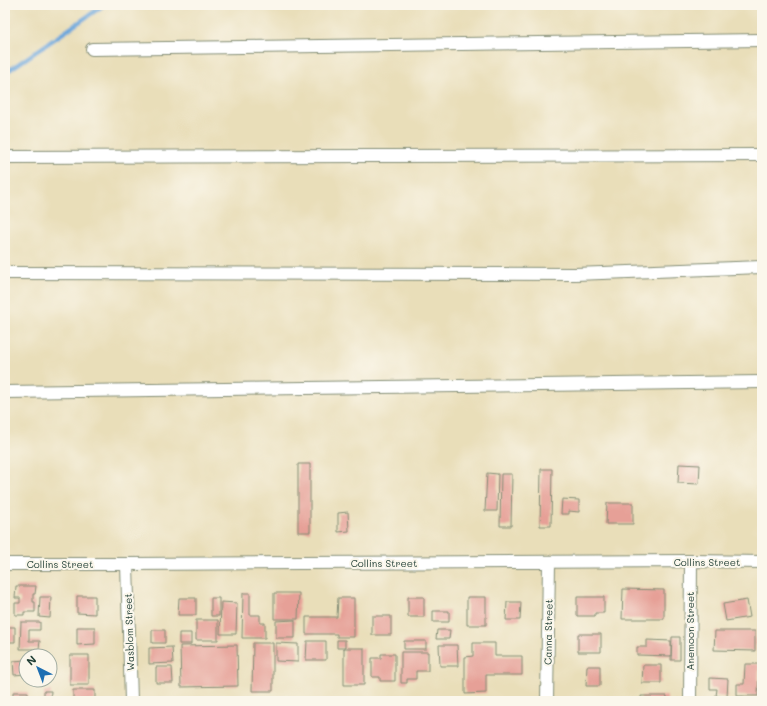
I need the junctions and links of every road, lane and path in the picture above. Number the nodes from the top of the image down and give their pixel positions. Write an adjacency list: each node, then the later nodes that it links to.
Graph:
1 (762, 40): 2 (street)
2 (92, 49)
3 (762, 155): 4 (street)
4 (5, 157)
5 (762, 267): 6 (street)
6 (5, 273)
7 (762, 382): 8 (street)
8 (5, 392)
9 (690, 561): 10 (street, Collins Street); 11 (street, Collins Street); 16 (street, Anemoon Street)
10 (549, 562): 13 (street, Collins Street); 15 (street, Canna Street)
11 (762, 562)
12 (5, 564): 13 (street, Collins Street)
13 (127, 564): 14 (street, Wasblom Street)
14 (131, 701)
15 (547, 701)
16 (690, 701)

